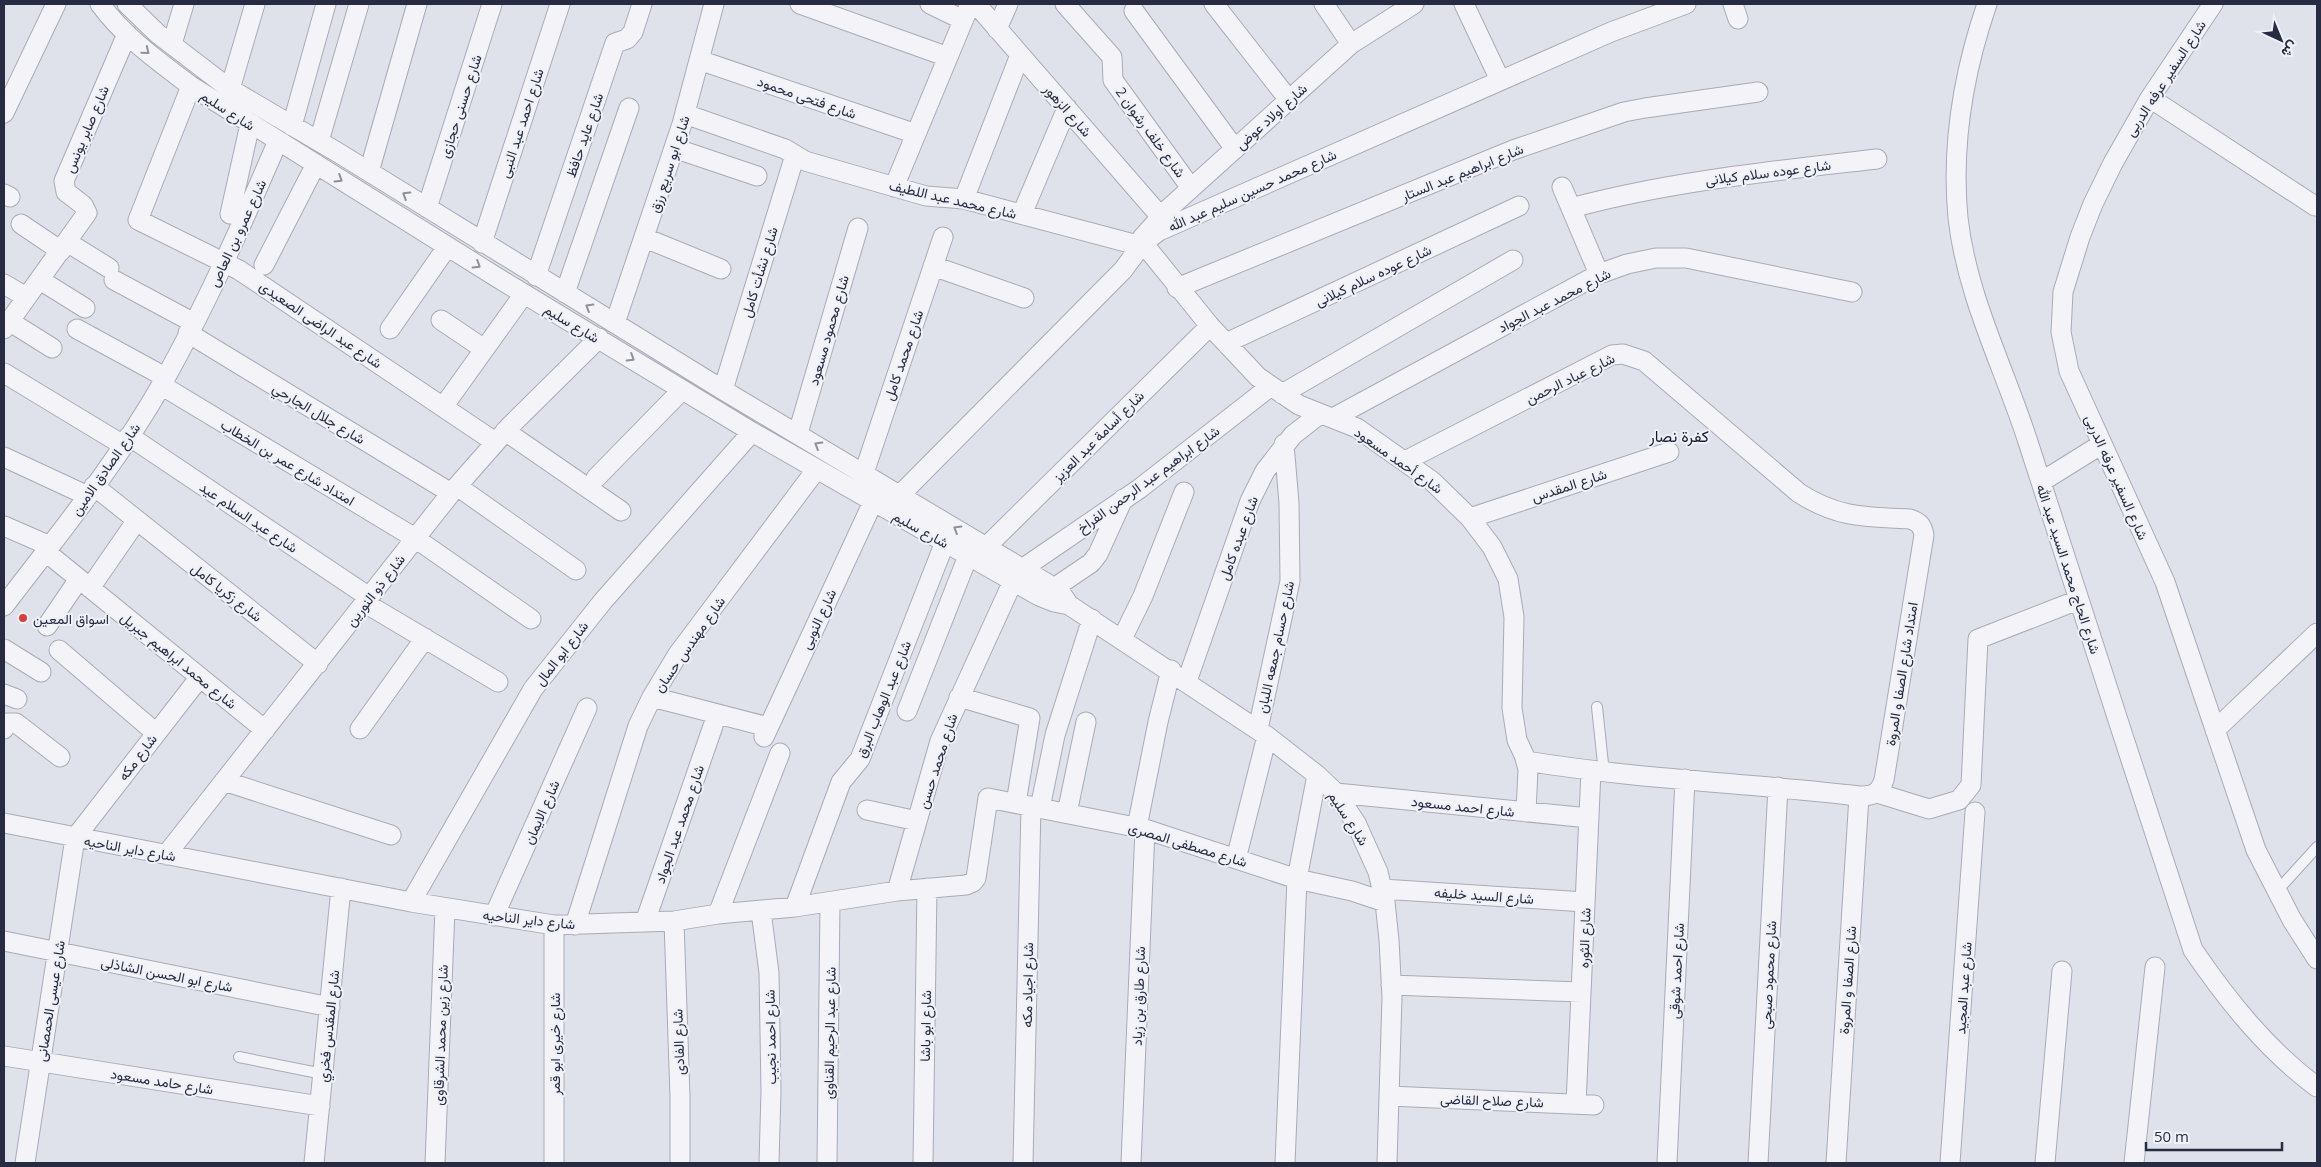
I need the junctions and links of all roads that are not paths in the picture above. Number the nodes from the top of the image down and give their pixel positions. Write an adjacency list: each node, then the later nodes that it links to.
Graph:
1 (56, 4): 42 (street)
2 (100, 4): 28 (street, شارع سليم)
3 (127, 4): 29 (street, شارع سليم)
4 (184, 4): 29 (street)
5 (255, 4): 36 (street)
6 (326, 4): 45 (street)
7 (359, 4): 47 (street)
8 (418, 4): 54 (street)
9 (492, 4): 62 (street, شارع حسنى حجازى)
10 (560, 4): 71 (street, شارع احمد عبد النبى)
11 (642, 4): 81 (street, شارع عايد حافظ)
12 (714, 4): 33 (street, شارع ابو سريع رزق)
13 (800, 4): 32 (street)
14 (930, 4): 26 (street)
15 (976, 4): 27 (street, شارع الزهور)
16 (1008, 4): 27 (street)
17 (1065, 4): 58 (street, شارع خلف رشوان 2)
18 (1214, 4): 39 (street)
19 (1324, 4): 30 (street)
20 (1414, 4): 30 (street, شارع اولاد عوض)
21 (1464, 4): 34 (street)
22 (1686, 4): 34 (street, شارع محمد حسين سليم عبد الله)
23 (1987, 4): 121 (street, شارع الحاج محمد السيد عبد الله)
24 (2214, 4): 38 (street, شارع السفير عرفه الدربى)
25 (1134, 11): 50 (street)
26 (967, 12): 32 (street)
27 (997, 29): 31 (street, شارع الزهور)
28 (127, 34): 35 (street, شارع سليم, one-way to 35); 73 (street, شارع صابر يونس)
29 (172, 44): 36 (street, شارع سليم)
30 (1351, 44): 39 (street, شارع اولاد عوض)
31 (1020, 54): 41 (street, شارع الزهور); 59 (street)
32 (948, 57): 46 (street)
33 (699, 60): 43 (street, شارع ابو سريع رزق); 46 (street, شارع فتحى محمود)
34 (1500, 80): 72 (street, شارع محمد حسين سليم عبد الله)
35 (191, 86): 44 (street, شارع سليم); 76 (street, شارع عبد الراضى الصعيدى)
36 (230, 89): 45 (street, شارع سليم)
37 (1758, 92): 84 (street, شارع ابراهيم عبد الستار)
38 (2150, 98): 61 (street); 114 (street, شارع السفير عرفه الدربى)
39 (1289, 100): 50 (street, شارع اولاد عوض)
40 (629, 108): 86 (street)
41 (1067, 108): 65 (street); 66 (street, شارع الزهور)
42 (4, 113)
43 (685, 114): 49 (street, شارع ابو سريع رزق); 51 (street, شارع محمد عبد اللطيف)
44 (250, 124): 48 (street, شارع سليم); 64 (street)
45 (292, 126): 47 (street, شارع سليم)
46 (916, 134): 56 (street)
47 (319, 141): 54 (street, شارع سليم)
48 (278, 142): 53 (street, شارع سليم); 76 (street, شارع عمرو بن العاص)
49 (674, 148): 55 (street); 69 (street, شارع ابو سريع رزق)
50 (1234, 149): 58 (street, شارع اولاد عوض)
51 (795, 155): 56 (street, شارع محمد عبد اللطيف); 105 (street, شارع نشأت كامل)
52 (1877, 159): 63 (street, شارع عوده سلام كيلانى)
53 (316, 164): 74 (street, شارع سليم, one-way to 74); 77 (street)
54 (369, 172): 62 (street, شارع سليم, one-way to 54)
55 (757, 176)
56 (894, 187): 59 (street, شارع محمد عبد اللطيف)
57 (1562, 187): 63 (street)
58 (1192, 188): 66 (street, شارع اولاد عوض)
59 (964, 200): 65 (street, شارع محمد عبد اللطيف)
60 (1519, 206): 99 (street, شارع عوده سلام كيلانى)
61 (2315, 206)
62 (427, 208): 71 (street, شارع سليم)
63 (1571, 208): 80 (street)
64 (230, 214)
65 (1022, 214): 72 (street, شارع محمد عبد اللطيف)
66 (1161, 216): 72 (street, شارع اولاد عوض)
67 (21, 224): 73 (street, شارع جلال الجارحي)
68 (858, 228): 110 (street, شارع محمود مسعود)
69 (645, 238): 79 (street); 92 (street, شارع ابو سريع رزق)
70 (943, 238): 78 (street, شارع محمد كامل)
71 (482, 243): 81 (street, شارع سليم)
72 (1142, 245): 84 (street, شارع أحمد مسعود); 125 (street, شارع محمد حسين سليم عبد الله)
73 (64, 246): 82 (street); 95 (street, شارع جلال الجارحي)
74 (447, 247): 87 (street, شارع سليم, one-way to 87); 97 (street)
75 (1513, 260): 106 (street)
76 (224, 262): 95 (street, شارع عمرو بن العاص); 107 (street, شارع عبد الراضى الصعيدى)
77 (264, 265)
78 (933, 266): 89 (street); 119 (street, شارع محمد كامل)
79 (721, 269)
80 (1599, 274): 85 (street, شارع محمد عبد الجواد); 108 (street, شارع محمد عبد الجواد)
81 (536, 276): 86 (street, شارع سليم)
82 (40, 280): 88 (street); 90 (street)
83 (4, 284): 88 (street)
84 (1177, 288): 94 (street, شارع أحمد مسعود)
85 (1852, 292)
86 (565, 293): 92 (street, شارع سليم, one-way to 86)
87 (524, 294): 98 (street, شارع سليم); 101 (street)
88 (26, 297): 93 (street)
89 (1024, 298)
90 (85, 308)
91 (441, 320): 101 (street)
92 (614, 323): 105 (street, شارع سليم)
93 (6, 325): 100 (street)
94 (1210, 326): 99 (street, شارع أحمد مسعود); 135 (street, شارع أسامة عبد العزيز)
95 (191, 328): 103 (street, شارع الصادق الامين); 122 (street, شارع جلال الجارحي)
96 (77, 329): 103 (street, امتداد شارع عمر بن الخطاب)
97 (390, 329)
98 (599, 338): 104 (street, شارع سليم, one-way to 104); 111 (street, شارع ذو النورين)
99 (1226, 343): 106 (street, شارع أحمد مسعود)
100 (52, 348)
101 (484, 349): 107 (street)
102 (4, 373): 112 (street, شارع عبد السلام عيد)
103 (163, 381): 112 (street, شارع الصادق الامين); 133 (street, امتداد شارع عمر بن الخطاب)
104 (682, 390): 109 (street, شارع سليم); 120 (street)
105 (723, 390): 110 (street, شارع سليم)
106 (1277, 390): 108 (street, شارع أحمد مسعود); 126 (street, شارع ابراهيم عبد الرحمن الفراخ)
107 (443, 407): 111 (street, شارع عبد الراضى الصعيدى)
108 (1326, 416): 113 (street, شارع عبده كامل); 117 (street, شارع أحمد مسعود)
109 (752, 432): 118 (street, شارع سليم); 204 (street, شارع ابو المال)
110 (798, 433): 119 (street, شارع سليم, one-way to 110)
111 (500, 436): 122 (street, شارع ذو النورين); 128 (street, شارع عبد الراضى الصعيدى)
112 (126, 440): 123 (street, شارع الصادق الامين); 143 (street, شارع عبد السلام عيد)
113 (1284, 444): 158 (street, شارع عبده كامل); 172 (street, شارع حسام جمعه اللبان)
114 (2102, 444): 121 (street); 170 (street, شارع السفير عرفه الدربى)
115 (1669, 452): 129 (street, شارع المقدس)
116 (4, 457): 123 (street, شارع زكريا كامل)
117 (1405, 461): 129 (street, شارع أحمد مسعود); 132 (street, شارع عباد الرحمن)
118 (816, 470): 127 (street, شارع سليم); 160 (street, شارع مهندس حسان)
119 (864, 473): 125 (street, شارع سليم)
120 (596, 478)
121 (2041, 482): 144 (street, شارع الحاج محمد السيد عبد الله)
122 (454, 489): 133 (street, شارع ذو النورين); 138 (street, شارع جلال الجارحي)
123 (91, 491): 130 (street, شارع زكريا كامل); 136 (street, شارع الصادق الامين)
124 (1184, 492): 151 (street)
125 (900, 495): 135 (street, شارع سليم, one-way to 125)
126 (1124, 499): 139 (street, شارع ابراهيم عبد الرحمن الفراخ); 141 (street)
127 (873, 502): 134 (street, شارع سليم); 160 (street, شارع النوبى)
128 (621, 511)
129 (1470, 518): 175 (street, شارع أحمد مسعود)
130 (136, 520): 140 (street); 154 (street, شارع زكريا كامل)
131 (4, 526): 136 (street, شارع محمد ابراهيم جبريل)
132 (1924, 535): 182 (street, امتداد شارع الصفا و المروة)
133 (416, 538): 143 (street, شارع ذو النورين); 146 (street, امتداد شارع عمر بن الخطاب)
134 (945, 542): 137 (street, شارع سليم); 208 (street, شارع عبد الوهاب البرق)
135 (986, 547): 139 (street, شارع سليم)
136 (48, 549): 140 (street, شارع محمد ابراهيم جبريل); 142 (street, شارع الصادق الامين)
137 (968, 556): 139 (street, شارع سليم); 164 (street)
138 (576, 570)
139 (1018, 575): 141 (street, شارع سليم); 145 (street, شارع سليم); 161 (street, شارع محمد حسن)
140 (84, 583): 148 (street); 157 (street, شارع محمد ابراهيم جبريل)
141 (1054, 588): 145 (street, شارع سليم)
142 (7, 595)
143 (367, 600): 150 (street, شارع عبد السلام عيد); 154 (street, شارع ذو النورين)
144 (2078, 600): 182 (street); 228 (street, شارع الحاج محمد السيد عبد الله)
145 (1069, 604): 147 (street, شارع سليم)
146 (532, 619)
147 (1092, 620): 151 (street, شارع سليم); 184 (street)
148 (47, 626)
149 (2317, 633): 170 (street)
150 (425, 638): 159 (street, شارع عبد السلام عيد); 168 (street)
151 (1122, 639): 155 (street, شارع سليم)
152 (4, 649): 156 (street)
153 (59, 650): 171 (street)
154 (318, 664): 169 (street, شارع ذو النورين)
155 (1171, 670): 158 (street, شارع سليم); 192 (street, شارع طارق بن زياد)
156 (41, 672)
157 (200, 677): 169 (street, شارع محمد ابراهيم جبريل); 171 (street, شارع مكه)
158 (1187, 681): 172 (street, شارع سليم)
159 (498, 682)
160 (652, 697): 215 (street, شارع مهندس حسان)
161 (959, 697): 184 (street); 190 (street, شارع محمد حسن)
162 (1597, 707): 176 (lane)
163 (587, 708): 211 (street, شارع الايمان)
164 (907, 711)
165 (1086, 722): 188 (street)
166 (713, 726): 213 (street, شارع محمد عبد الجواد)
167 (4, 729): 174 (street)
168 (360, 729)
169 (265, 730): 179 (street, شارع ذو النورين)
170 (2215, 730): 202 (street, شارع السفير عرفه الدربى)
171 (156, 733): 194 (street, شارع مكه)
172 (1262, 733): 177 (street, شارع سليم); 197 (street, شارع حسام جمعه اللبان)
173 (780, 753): 210 (street)
174 (60, 757)
175 (1526, 761): 176 (street); 186 (street, شارع أحمد مسعود)
176 (1598, 772): 178 (street); 189 (street, شارع الثوره)
177 (1317, 774): 181 (street, شارع سليم); 198 (street)
178 (1686, 779): 180 (street); 244 (street, شارع احمد شوقى)
179 (224, 781): 193 (street); 196 (street, شارع ذو النورين)
180 (1778, 786): 182 (street); 245 (street, شارع محمود صبحى)
181 (1336, 793): 186 (street, شارع احمد مسعود); 203 (street, شارع سليم)
182 (1868, 795): 246 (street, شارع الصفا و المروة)
183 (988, 798): 184 (street, شارع مصطفى المصرى); 200 (street, شارع داير الناحيه)
184 (1029, 806): 188 (street, شارع مصطفى المصرى); 240 (street, شارع اجياد مكه)
185 (868, 810): 190 (street)
186 (1526, 812): 189 (street, شارع احمد مسعود)
187 (1975, 812): 247 (street, شارع عبد المجيد)
188 (1067, 813): 192 (street, شارع مصطفى المصرى)
189 (1589, 818): 206 (street, شارع الثوره)
190 (917, 821): 201 (street, شارع محمد حسن)
191 (4, 823): 194 (street, شارع داير الناحيه)
192 (1141, 828): 197 (street, شارع مصطفى المصرى); 241 (street, شارع طارق بن زياد)
193 (391, 835)
194 (75, 838): 196 (street, شارع داير الناحيه); 217 (street, شارع عيسى الحمصانى)
195 (2317, 848): 202 (lane)
196 (166, 855): 199 (street, شارع داير الناحيه)
197 (1236, 859): 198 (street, شارع مصطفى المصرى)
198 (1297, 879): 203 (street, شارع مصطفى المصرى); 242 (street)
199 (341, 888): 204 (street, شارع داير الناحيه); 223 (street, شارع المقدس فخري)
200 (927, 888): 201 (street, شارع داير الناحيه); 239 (street, شارع ابو باشا)
201 (897, 891): 205 (street, شارع داير الناحيه)
202 (2276, 891): 218 (street, شارع السفير عرفه الدربى)
203 (1384, 896): 206 (street, شارع السيد خليفه); 221 (street, شارع سليم)
204 (411, 902): 207 (street, شارع داير الناحيه)
205 (830, 902): 208 (street, شارع داير الناحيه); 238 (street, شارع عبد الرحيم القناوى)
206 (1585, 902): 222 (street, شارع الثوره)
207 (445, 908): 211 (street, شارع داير الناحيه); 234 (street, شارع زين محمد الشرقاوى)
208 (795, 908): 209 (street, شارع داير الناحيه)
209 (761, 912): 210 (street, شارع داير الناحيه); 237 (street, شارع احمد نجيب)
210 (718, 914): 212 (street, شارع داير الناحيه)
211 (494, 916): 214 (street, شارع داير الناحيه)
212 (674, 921): 213 (street, شارع داير الناحيه); 236 (street, شارع الفادى)
213 (645, 922): 215 (street, شارع داير الناحيه)
214 (554, 925): 215 (street, شارع داير الناحيه); 235 (street, شارع خيرى ابو قمر)
215 (575, 925)
216 (4, 941): 217 (street, شارع ابو الحسن الشاذلى)
217 (58, 952): 223 (street, شارع ابو الحسن الشاذلى); 226 (street, شارع عيسى الحمصانى)
218 (2317, 959)
219 (2155, 967): 249 (street)
220 (2062, 971): 248 (street)
221 (1391, 986): 222 (street); 229 (street, شارع سليم)
222 (1581, 992): 230 (street, شارع الثوره)
223 (330, 1007): 227 (street, شارع المقدس فخري)
224 (4, 1056): 226 (street, شارع حامد مسعود)
225 (239, 1056): 227 (lane)
226 (41, 1062): 231 (street, شارع حامد مسعود); 232 (street, شارع عيسى الحمصانى)
227 (323, 1074): 231 (street, شارع المقدس فخري)
228 (2317, 1087)
229 (1389, 1096): 230 (street, شارع صلاح القاضى); 243 (street, شارع سليم)
230 (1585, 1104)
231 (320, 1106): 233 (street, شارع المقدس فخري)
232 (25, 1163)
233 (314, 1163)
234 (435, 1163)
235 (554, 1163)
236 (680, 1163)
237 (769, 1163)
238 (827, 1163)
239 (923, 1163)
240 (1023, 1163)
241 (1131, 1163)
242 (1285, 1163)
243 (1387, 1163)
244 (1667, 1163)
245 (1758, 1163)
246 (1836, 1163)
247 (1950, 1163)
248 (2045, 1163)
249 (2134, 1163)

